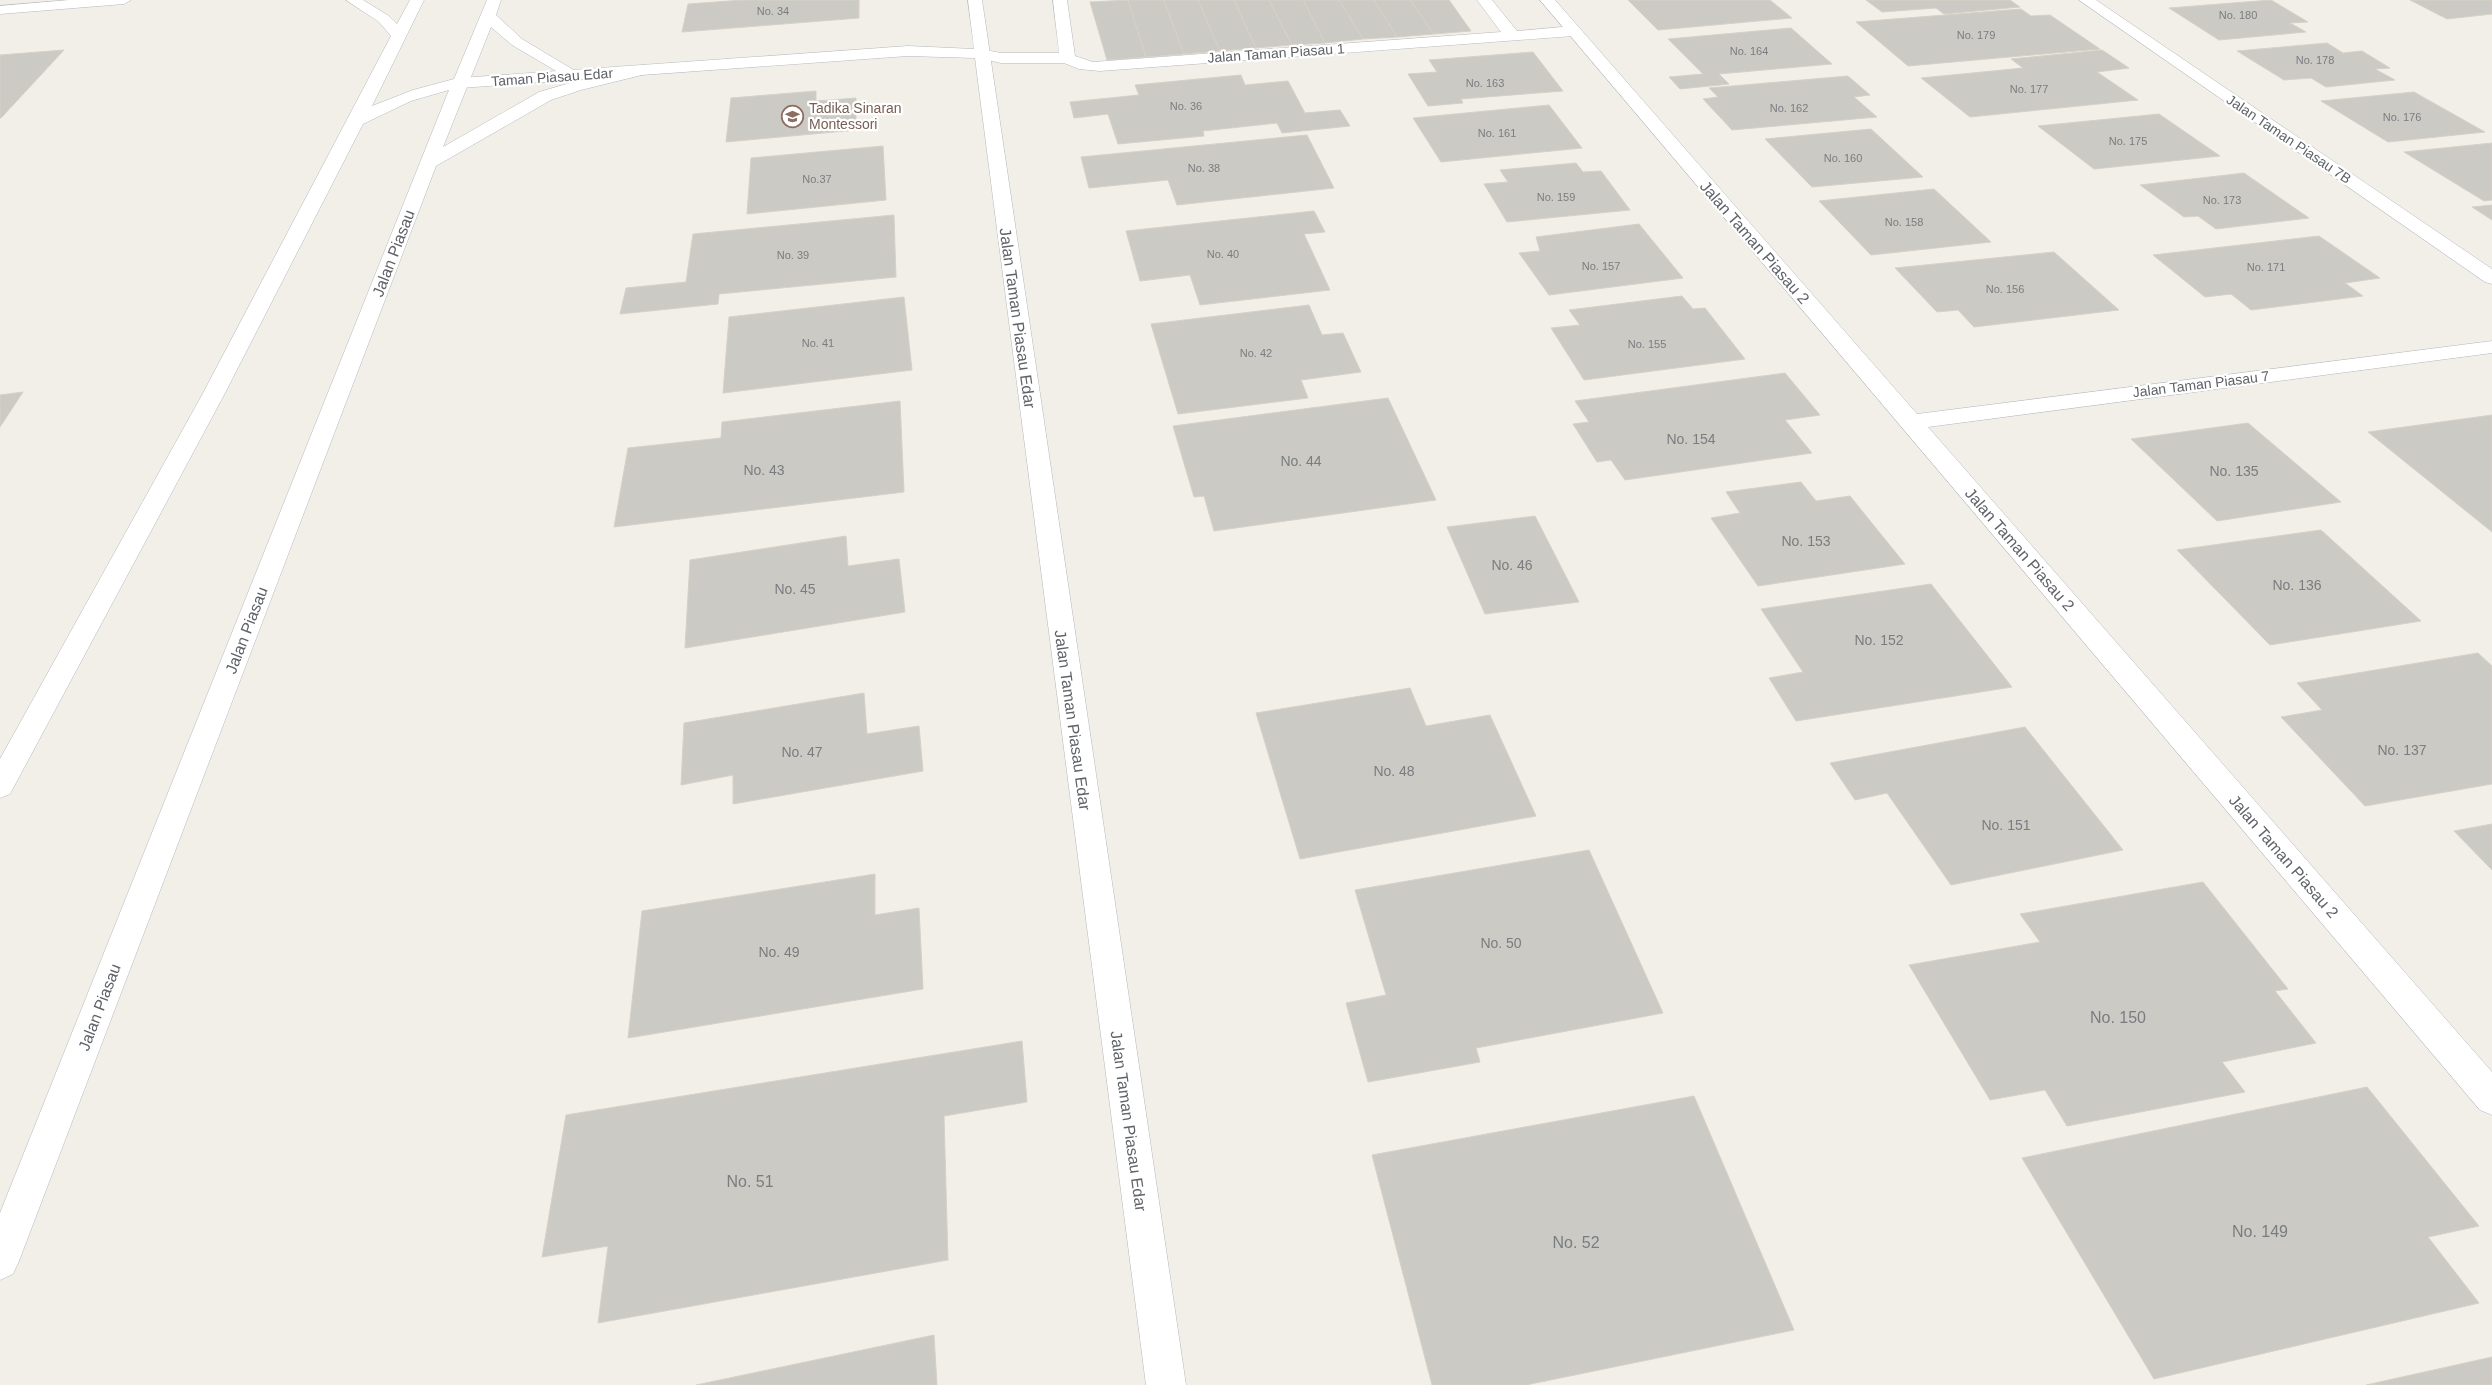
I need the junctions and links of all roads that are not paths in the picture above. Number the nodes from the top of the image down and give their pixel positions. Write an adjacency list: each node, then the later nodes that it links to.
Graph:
1 (124, 0): 10 (street)
2 (353, 0): 13 (street)
3 (416, 0): 13 (street)
4 (494, 0): 11 (street, Jalan Piasau)
5 (975, 0): 15 (street, Jalan Taman Piasau Edar)
6 (1060, 0): 16 (street)
7 (1484, 0): 14 (street)
8 (1547, 0): 12 (street, Jalan Taman Piasau 2)
9 (2086, 0): 22 (street, Jalan Taman Piasau 7B)
10 (0, 10)
11 (488, 16): 18 (street); 19 (street, Jalan Piasau)
12 (1573, 31): 14 (street, Jalan Taman Piasau 1); 24 (street, Jalan Taman Piasau 2)
13 (399, 35): 20 (street)
14 (1512, 36): 16 (street, Jalan Taman Piasau 1)
15 (981, 54): 16 (street, Jalan Taman Piasau 1); 17 (street); 28 (street, Jalan Taman Piasau Edar)
16 (1067, 58)
17 (644, 70): 18 (street, Taman Piasau Edar); 21 (street)
18 (574, 75): 19 (street, Taman Piasau Edar)
19 (460, 83): 20 (street, Taman Piasau Edar); 21 (street, Jalan Piasau)
20 (356, 122): 25 (street)
21 (428, 163): 27 (street, Jalan Piasau)
22 (2492, 278)
23 (2492, 347): 24 (street, Jalan Taman Piasau 7)
24 (1910, 422): 26 (street, Jalan Taman Piasau 2)
25 (0, 786)
26 (2492, 1098)
27 (0, 1261)
28 (1166, 1385)

